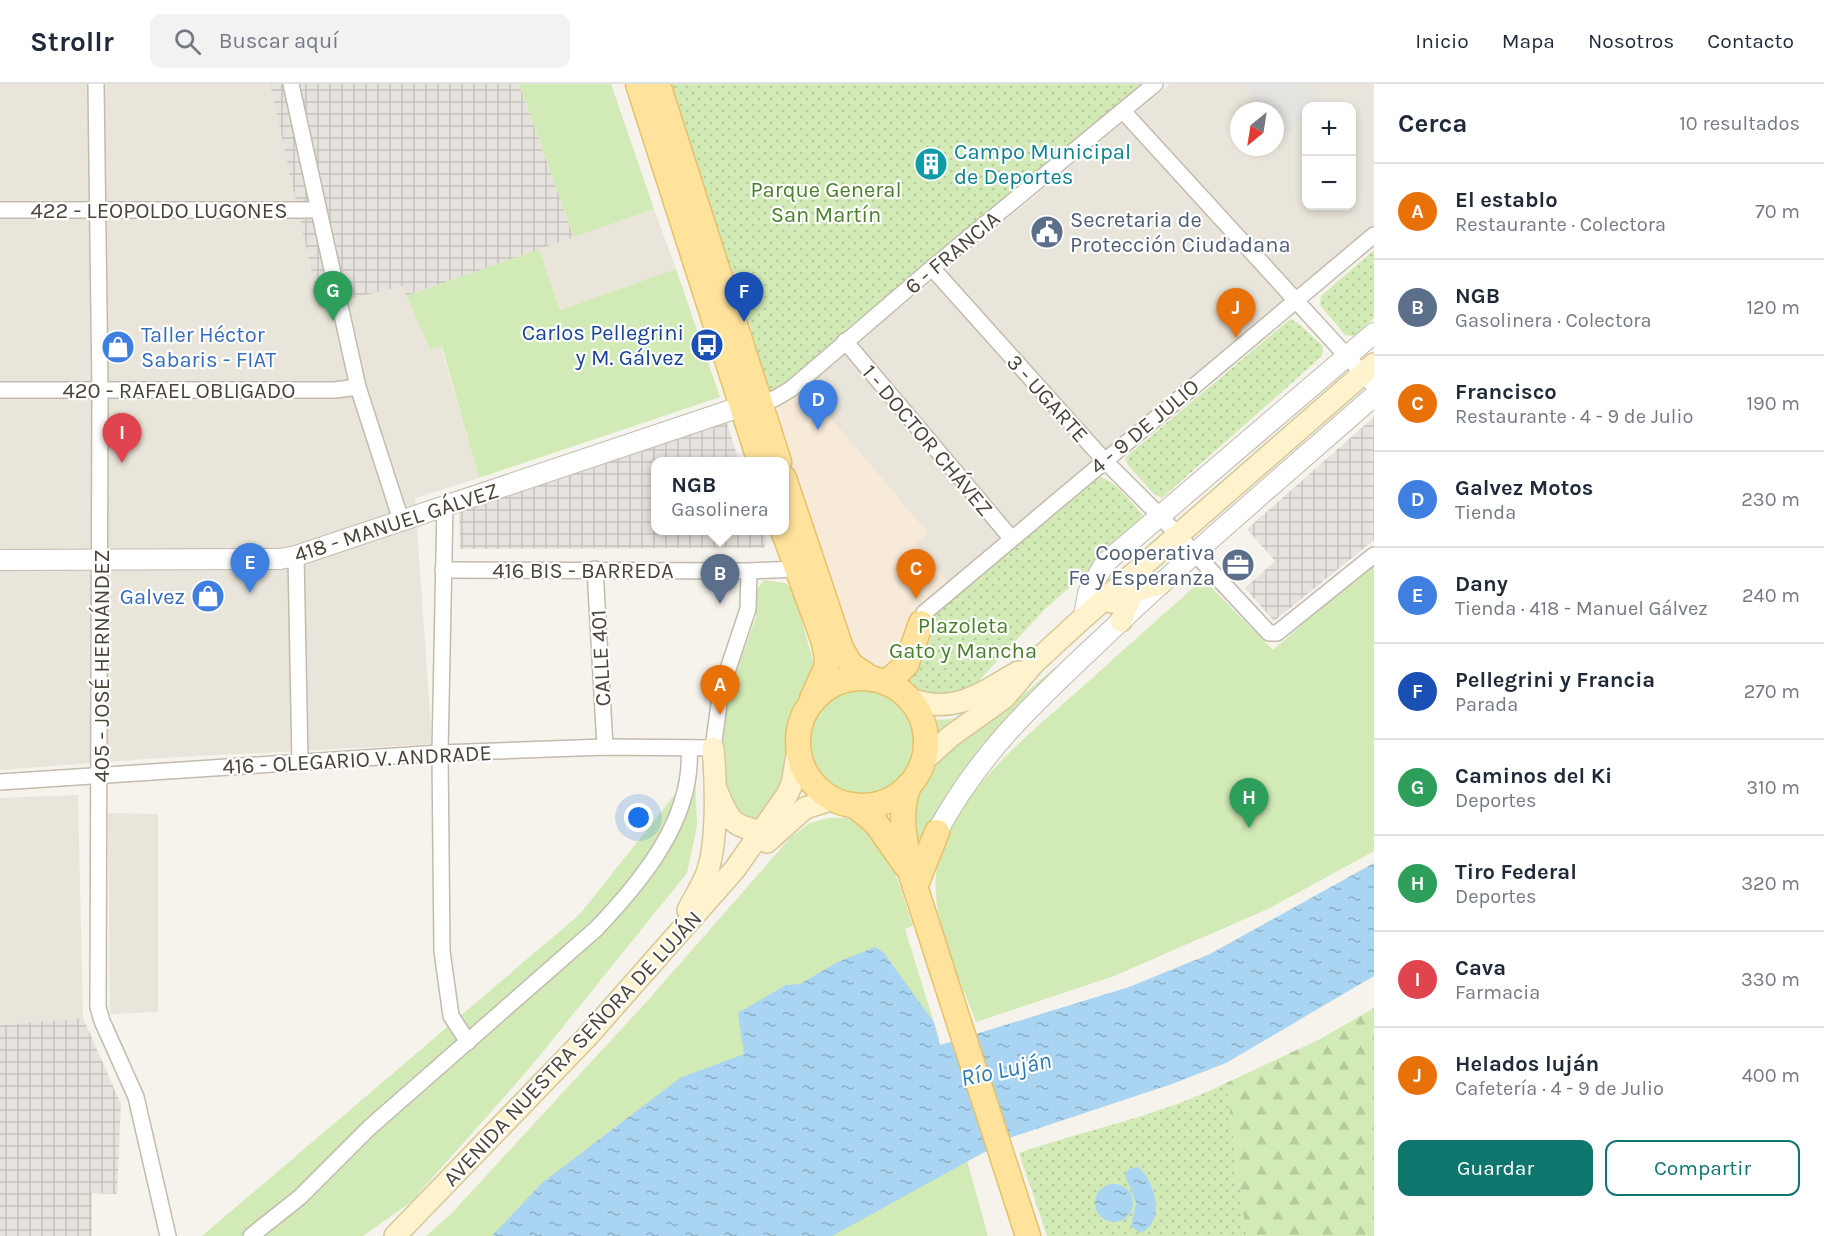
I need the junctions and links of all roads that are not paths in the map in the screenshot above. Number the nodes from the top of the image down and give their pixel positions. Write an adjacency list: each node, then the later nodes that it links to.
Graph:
1 (96, 84): 7 (street, 405 - JOSÉ HERNÁNDEZ)
2 (291, 84): 9 (street)
3 (638, 84): 21 (main road)
4 (658, 84): 21 (main road)
5 (1155, 84): 6 (street, 6 - FRANCIA)
6 (1123, 111): 11 (street, 6 - FRANCIA); 12 (street)
7 (97, 209): 8 (street, 422 - LEOPOLDO LUGONES); 9 (street, 422 - LEOPOLDO LUGONES); 19 (street, 405 - JOSÉ HERNÁNDEZ)
8 (0, 210)
9 (318, 210): 17 (street)
10 (1374, 236): 12 (street, 4 - 9 DE JULIO)
11 (932, 268): 14 (street, 6 - FRANCIA); 24 (street, 3 - UGARTE)
12 (1295, 301): 15 (street); 24 (street, 4 - 9 DE JULIO)
13 (1374, 333): 15 (street)
14 (845, 342): 21 (street, 6 - FRANCIA); 31 (street, 1 - DOCTOR CHÁVEZ)
15 (1347, 356): 16 (street); 27 (street)
16 (1370, 375): 30 (main road)
17 (358, 387): 19 (street, 420 - RAFAEL OBLIGADO); 28 (street)
18 (0, 390): 19 (street, 420 - RAFAEL OBLIGADO)
19 (100, 390): 36 (street, 405 - JOSÉ HERNÁNDEZ)
20 (1374, 396): 32 (street)
21 (751, 403): 22 (main road); 23 (main road); 26 (street, 418 - MANUEL GÁLVEZ)
22 (759, 457)
23 (777, 457)
24 (1104, 460): 27 (street, 3 - UGARTE); 31 (street, 4 - 9 DE JULIO)
25 (789, 493): 48 (main road)
26 (445, 505): 28 (street, 418 - MANUEL GÁLVEZ); 40 (street)
27 (1161, 517): 30 (street, 3 - UGARTE); 44 (street)
28 (401, 520): 34 (street, 418 - MANUEL GÁLVEZ)
29 (784, 535): 39 (main road)
30 (1178, 535): 32 (street, 3 - UGARTE); 37 (main road)
31 (1011, 538): 46 (street, 4 - 9 DE JULIO)
32 (1195, 554): 33 (street, 3 - UGARTE); 42 (street)
33 (1374, 555)
34 (296, 556): 36 (street, 418 - MANUEL GÁLVEZ); 56 (street)
35 (0, 560): 36 (street, 418 - MANUEL GÁLVEZ)
36 (100, 561): 58 (street, 405 - JOSÉ HERNÁNDEZ)
37 (1146, 564): 43 (main road); 44 (main road)
38 (595, 569): 40 (street, 416 BIS - BARREDA); 41 (street, 416 BIS - BARREDA); 51 (street, CALLE 401)
39 (795, 569): 41 (street, 416 BIS - BARREDA); 50 (main road)
40 (443, 570): 55 (street)
41 (749, 571): 53 (street)
42 (1160, 584): 43 (main road); 45 (street)
43 (1131, 592): 44 (main road); 45 (main road)
44 (1084, 617): 47 (main road)
45 (1121, 621): 64 (street)
46 (921, 623): 48 (main road)
47 (1034, 663): 49 (main road); 57 (main road)
48 (878, 681): 49 (main road); 50 (main road)
49 (908, 698): 57 (main road)
50 (810, 704): 54 (main road)
51 (605, 747): 52 (street, 416 - OLEGARIO V. ANDRADE); 55 (street, 416 - OLEGARIO V. ANDRADE)
52 (688, 748): 53 (street, 416 - OLEGARIO V. ANDRADE); 68 (street)
53 (713, 748): 61 (main road)
54 (798, 750): 62 (main road); 63 (main road, AVENIDA NUESTRA SEÑORA DE LUJÁN)
55 (440, 753): 56 (street, 416 - OLEGARIO V. ANDRADE); 68 (street)
56 (300, 761): 58 (street, 416 - OLEGARIO V. ANDRADE)
57 (922, 762): 60 (main road)
58 (101, 777): 59 (street, 416 - OLEGARIO V. ANDRADE); 71 (street, 405 - JOSÉ HERNÁNDEZ)
59 (0, 782)
60 (909, 785): 62 (main road); 66 (main road)
61 (717, 789): 63 (main road); 67 (main road)
62 (843, 802): 65 (main road, AVENIDA NUESTRA SEÑORA DE LUJÁN); 66 (main road)
63 (761, 831): 65 (main road, AVENIDA NUESTRA SEÑORA DE LUJÁN)
64 (937, 832): 66 (main road)
65 (735, 869): 67 (main road, AVENIDA NUESTRA SEÑORA DE LUJÁN)
66 (913, 881): 69 (main road)
67 (654, 960): 70 (main road, AVENIDA NUESTRA SEÑORA DE LUJÁN)
68 (468, 1042): 72 (street)
69 (1026, 1230)
70 (398, 1232)
71 (168, 1236)
72 (251, 1236)

